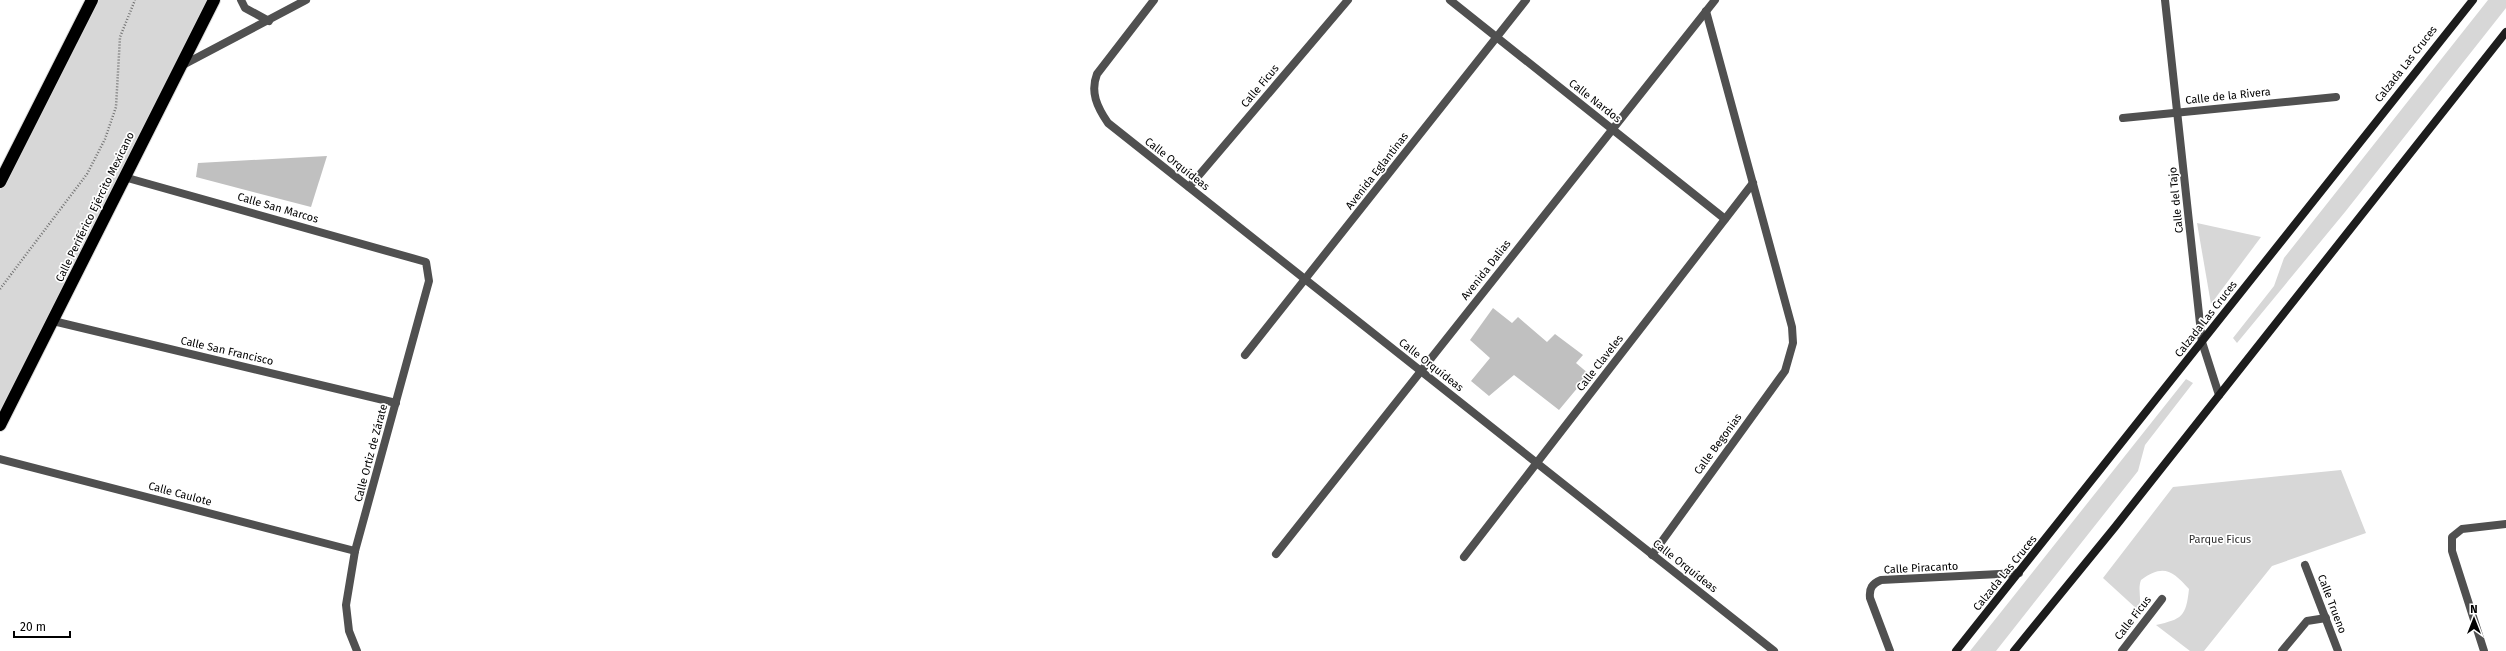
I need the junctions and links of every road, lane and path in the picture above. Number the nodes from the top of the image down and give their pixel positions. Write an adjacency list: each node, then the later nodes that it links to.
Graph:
1 (92, 0): 23 (highway)
2 (135, 0): 29 (path)
3 (214, 0): 17 (highway, Calle Periférico Ejército Mexicano)
4 (241, 0): 14 (street)
5 (306, 0): 14 (street)
6 (1154, 0): 25 (street, Calle Orquídeas)
7 (1348, 0): 25 (street, Calle Ficus)
8 (1450, 0): 16 (street, Calle Nardos)
9 (1526, 0): 16 (street, Avenida Eglantinas)
10 (1715, 0): 13 (street, Avenida Dalias)
11 (2165, 0): 19 (street, Calle del Tajo)
12 (2473, 0): 31 (street, Calzada Las Cruces)
13 (1706, 11): 21 (street, Avenida Dalias); 24 (street)
14 (269, 22): 17 (street)
15 (2506, 32): 34 (street)
16 (1497, 37): 21 (street, Calle Nardos); 28 (street, Avenida Eglantinas)
17 (180, 66): 22 (highway, Calle Periférico Ejército Mexicano)
18 (2336, 97): 19 (street, Calle de la Rivera)
19 (2177, 112): 20 (street, Calle de la Rivera); 31 (street, Calle del Tajo)
20 (2123, 118)
21 (1612, 129): 26 (street, Calle Nardos); 33 (street, Avenida Dalias)
22 (124, 177): 27 (street, Calle San Marcos); 30 (highway, Calle Periférico Ejército Mexicano)
23 (0, 182)
24 (1753, 183): 26 (street, Calle Claveles); 42 (street, Calle Begonias)
25 (1189, 187): 28 (street, Calle Orquídeas)
26 (1725, 219): 38 (street, Calle Claveles)
27 (426, 262): 35 (street, Calle Ortiz de Zárate)
28 (1305, 279): 32 (street, Avenida Eglantinas); 33 (street, Calle Orquídeas)
29 (0, 289)
30 (53, 321): 35 (street, Calle San Francisco); 36 (highway, Calle Periférico Ejército Mexicano)
31 (2202, 342): 34 (street, Calle del Tajo); 45 (street, Calzada Las Cruces)
32 (1244, 355)
33 (1420, 371): 38 (street, Calle Orquídeas); 41 (street, Avenida Dalias)
34 (2219, 395): 52 (street)
35 (396, 403): 40 (street, Calle Ortiz de Zárate)
36 (0, 425)
37 (0, 459): 40 (street, Calle Caulote)
38 (1536, 463): 42 (street, Calle Orquídeas); 43 (street, Calle Claveles)
39 (2506, 524): 56 (street)
40 (355, 551): 48 (street, Calle Ortiz de Zárate)
41 (1276, 554)
42 (1652, 555): 49 (street, Calle Orquídeas)
43 (1464, 557)
44 (2305, 565): 47 (street, Calle Trueno)
45 (2018, 573): 50 (street, Calle Piracanto); 51 (street, Calzada Las Cruces)
46 (2162, 599): 53 (street, Calle Ficus)
47 (2326, 618): 54 (street); 55 (street, Calle Trueno)
48 (357, 651)
49 (1774, 651)
50 (1890, 651)
51 (1956, 651)
52 (2014, 651)
53 (2122, 651)
54 (2282, 651)
55 (2338, 651)
56 (2484, 651)

